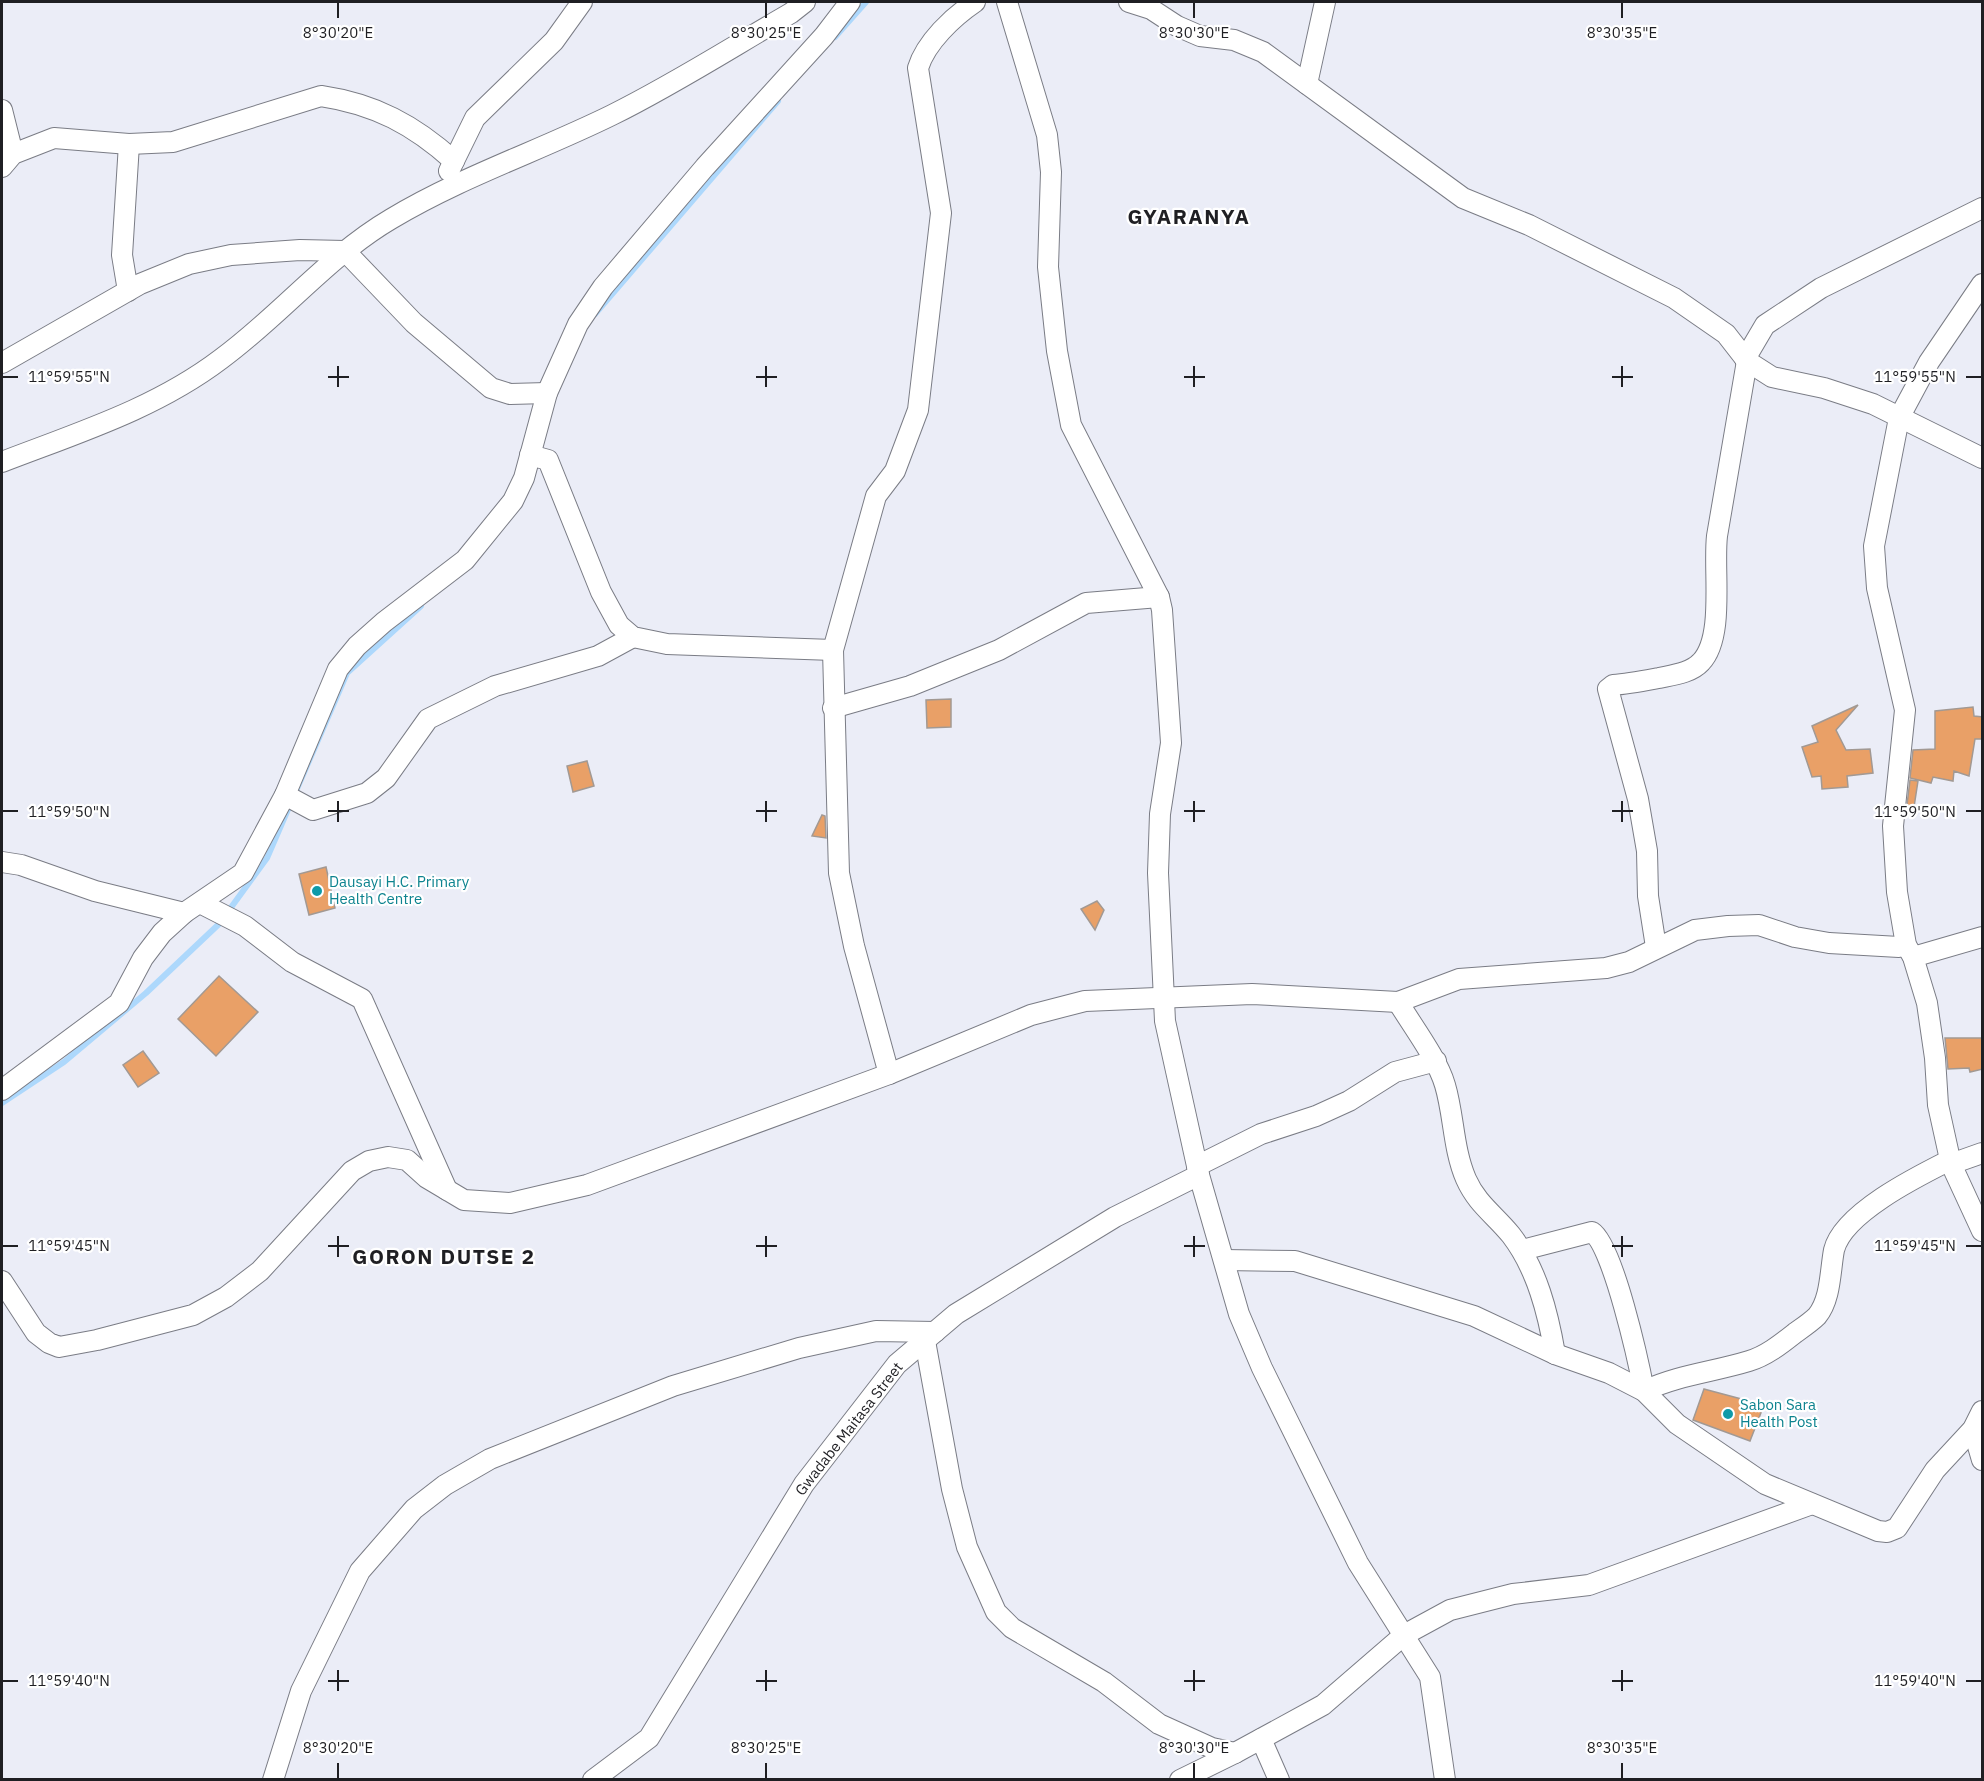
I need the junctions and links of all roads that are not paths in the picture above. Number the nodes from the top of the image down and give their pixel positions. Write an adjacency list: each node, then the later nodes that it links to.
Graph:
1 (582, 2): 12 (street)
2 (805, 2): 13 (street)
3 (975, 2): 27 (street)
4 (1007, 2): 25 (street)
5 (1129, 2): 8 (street)
6 (1325, 2): 8 (street)
7 (845, 3): 20 (street)
8 (1307, 84): 18 (street)
9 (2, 110): 11 (street)
10 (129, 144): 11 (street); 12 (street); 17 (street)
11 (7, 161)
12 (454, 161): 13 (street)
13 (439, 193): 15 (street)
14 (1983, 208): 18 (street)
15 (345, 251): 17 (street); 20 (street); 24 (street)
16 (1983, 284): 21 (street)
17 (128, 291): 19 (street)
18 (1746, 360): 21 (street); 33 (street)
19 (2, 363)
20 (547, 393): 22 (street)
21 (1899, 418): 23 (street); 34 (street)
22 (539, 457): 26 (street); 29 (street)
23 (1983, 458)
24 (2, 462)
25 (1159, 597): 28 (street); 35 (street)
26 (633, 637): 27 (street); 29 (street)
27 (833, 650): 28 (street)
28 (833, 708): 38 (street)
29 (285, 795): 31 (street)
30 (2, 862): 31 (street)
31 (192, 908): 39 (street); 43 (street)
32 (1983, 937): 34 (street)
33 (1656, 947): 34 (street); 36 (street)
34 (1910, 951): 41 (street)
35 (1164, 997): 36 (street); 38 (street); 42 (street)
36 (1398, 1002): 37 (street)
37 (1436, 1061): 42 (street, Gwadabe Maitasa Street); 45 (street)
38 (890, 1074): 43 (street)
39 (2, 1090)
40 (1983, 1153): 41 (street)
41 (1951, 1162): 44 (street); 50 (street)
42 (1198, 1171): 46 (street); 48 (street, Gwadabe Maitasa Street)
43 (447, 1190): 47 (street)
44 (1983, 1231)
45 (1522, 1250): 49 (street); 50 (street)
46 (1224, 1260): 49 (street); 54 (street)
47 (2, 1281)
48 (930, 1336): 56 (street); 57 (street); 58 (street, Gwadabe Maitasa Street)
49 (1555, 1354): 50 (street)
50 (1644, 1391): 53 (street)
51 (1978, 1420): 52 (street); 53 (street)
52 (1983, 1460)
53 (1812, 1504): 54 (street)
54 (1404, 1635): 55 (street); 61 (street)
55 (1261, 1739): 56 (street); 60 (street)
56 (1235, 1753): 59 (street)
57 (273, 1779)
58 (593, 1779)
59 (1180, 1779)
60 (1279, 1779)
61 (1444, 1779)

